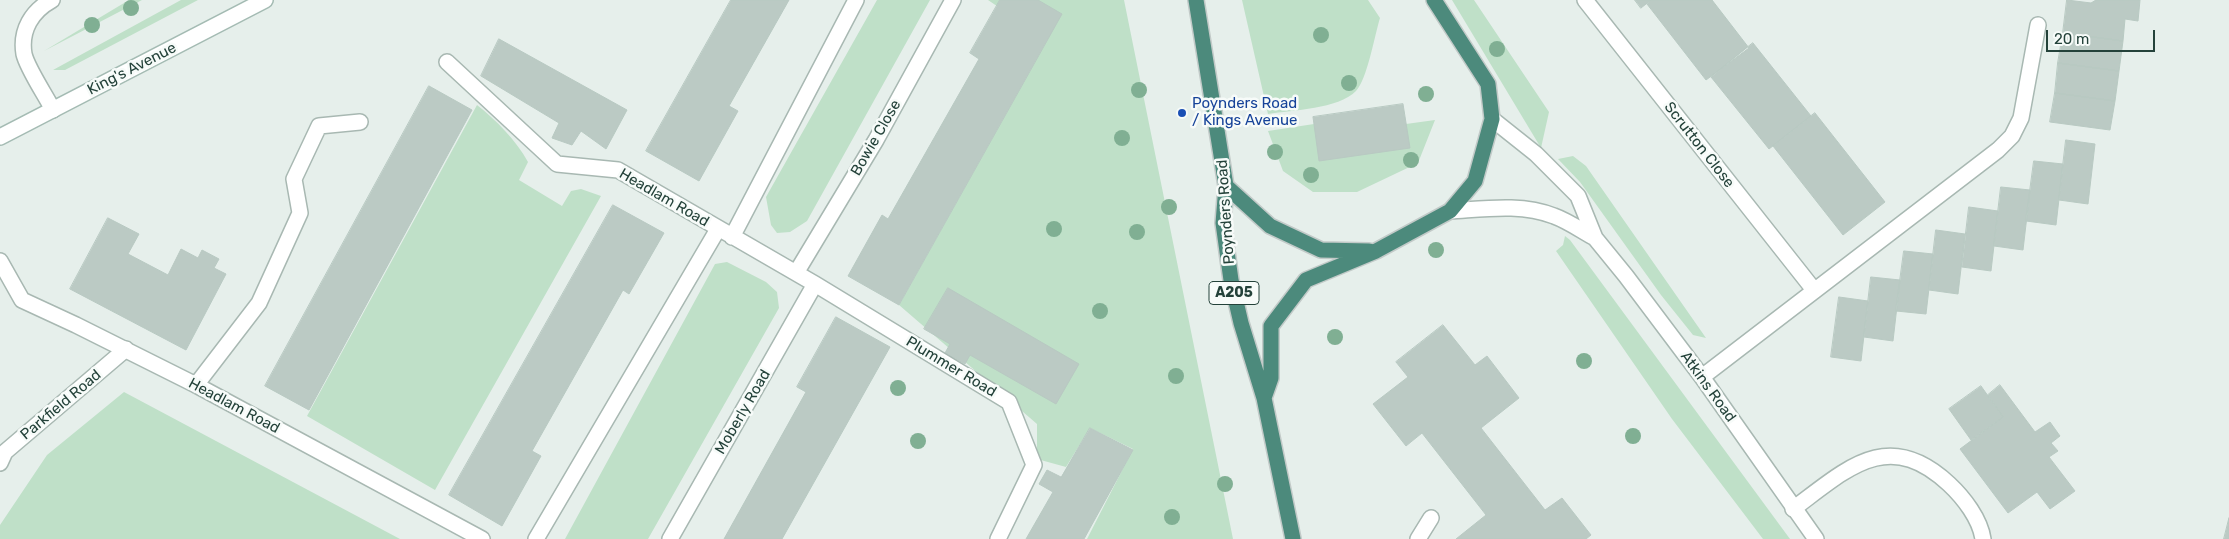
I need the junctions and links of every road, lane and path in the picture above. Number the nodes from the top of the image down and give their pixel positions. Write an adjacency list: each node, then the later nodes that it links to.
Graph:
1 (52, 0): 10 (street)
2 (265, 0): 10 (street, King's Avenue)
3 (856, 0): 17 (street)
4 (954, 0): 21 (street, Bowie Close)
5 (1196, 0): 14 (highway, Poynders Road / A205)
6 (1434, 0): 11 (highway, A205)
7 (1584, 0): 23 (street, Scrutton Close)
8 (2038, 25): 23 (street)
9 (447, 62): 16 (street, Headlam Road)
10 (53, 110): 13 (street, King's Avenue)
11 (1492, 119): 15 (highway, A205); 18 (street, Atkins Road)
12 (360, 122): 26 (street)
13 (0, 137)
14 (1226, 186): 19 (highway); 27 (highway, Poynders Road / A205)
15 (1450, 210): 18 (street, Atkins Road); 19 (highway, A205)
16 (718, 229): 17 (street, Headlam Road); 32 (street)
17 (732, 237): 21 (street, Headlam Road)
18 (1595, 238): 25 (street, Atkins Road)
19 (1376, 251): 27 (highway, A205)
20 (0, 261): 24 (street, Headlam Road)
21 (796, 273): 22 (street, Headlam Road)
22 (815, 284): 33 (street, Moberly Road); 34 (street, Plummer Road)
23 (1814, 290): 25 (street)
24 (126, 349): 26 (street, Headlam Road); 28 (street, Parkfield Road)
25 (1702, 377): 29 (street, Atkins Road)
26 (196, 385): 31 (street, Headlam Road)
27 (1264, 398): 35 (highway, Poynders Road / A205)
28 (2, 455)
29 (1793, 509): 37 (street, Atkins Road); 38 (street)
30 (1431, 518): 36 (street)
31 (482, 539)
32 (536, 539)
33 (670, 539)
34 (998, 539)
35 (1293, 539)
36 (1418, 539)
37 (1816, 539)
38 (1983, 539)

